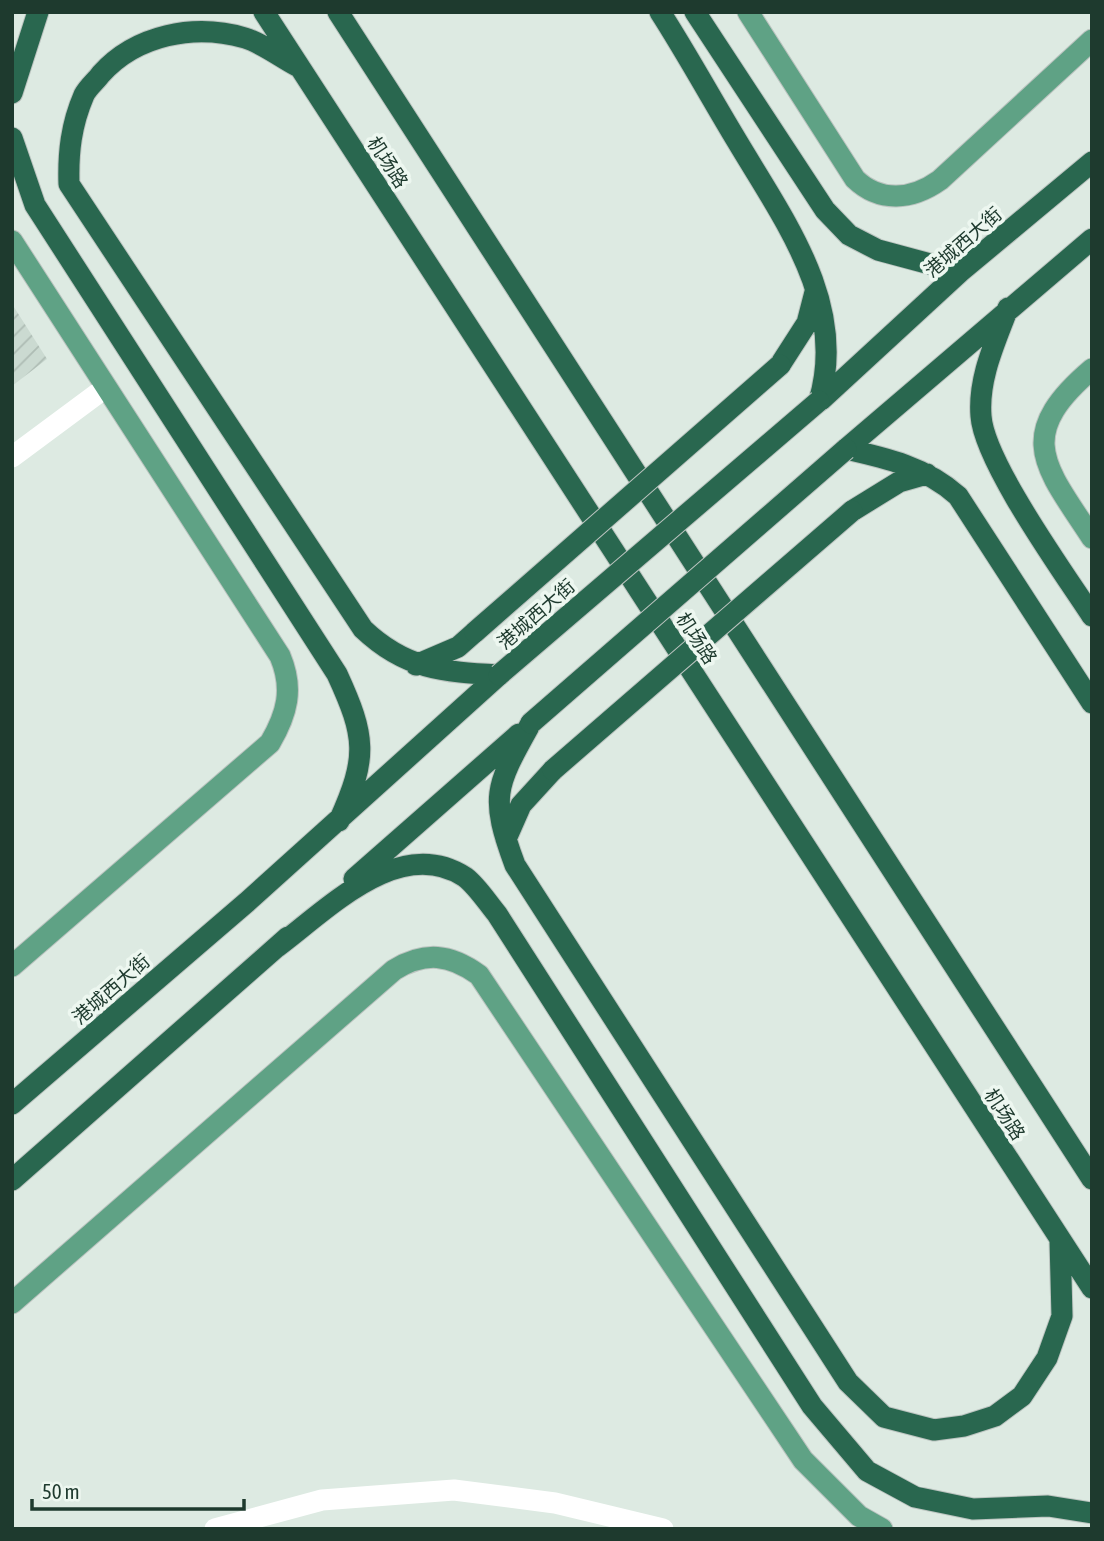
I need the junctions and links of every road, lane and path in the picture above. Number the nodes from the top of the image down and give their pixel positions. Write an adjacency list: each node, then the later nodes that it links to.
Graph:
1 (38, 12): 9 (highway)
2 (264, 12): 8 (highway, 机场路)
3 (660, 12): 15 (highway)
4 (695, 12): 14 (highway)
5 (747, 12): 7 (main road)
6 (340, 14): 34 (highway, 机场路)
7 (1092, 40)
8 (300, 68): 25 (highway); 37 (highway, 机场路)
9 (12, 93)
10 (12, 138): 29 (highway)
11 (1092, 162): 14 (highway, 港城西大街)
12 (1092, 239): 16 (highway)
13 (12, 241): 18 (main road)
14 (960, 272): 19 (highway, 港城西大街)
15 (816, 290): 19 (highway); 25 (highway, bridge)
16 (1008, 308): 20 (highway); 24 (highway)
17 (1092, 369): 23 (main road)
18 (105, 388): 21 (street); 32 (main road)
19 (819, 401): 26 (highway, 港城西大街, bridge)
20 (846, 449): 22 (highway); 28 (highway, bridge)
21 (12, 457)
22 (928, 474): 27 (highway); 30 (highway, bridge)
23 (1092, 538)
24 (1092, 616)
25 (416, 665): 26 (highway)
26 (499, 675): 29 (highway, 港城西大街)
27 (1092, 703)
28 (531, 723): 30 (highway); 31 (highway)
29 (339, 821): 33 (highway, 港城西大街)
30 (506, 839): 37 (highway)
31 (277, 947): 36 (highway); 40 (highway)
32 (12, 966)
33 (12, 1104)
34 (1082, 1152): 35 (highway, 机场路)
35 (1092, 1179)
36 (12, 1181)
37 (1060, 1240): 38 (highway, 机场路)
38 (1092, 1288)
39 (12, 1303): 43 (main road)
40 (1092, 1513)
41 (215, 1529): 42 (street)
42 (663, 1529)
43 (882, 1529)

